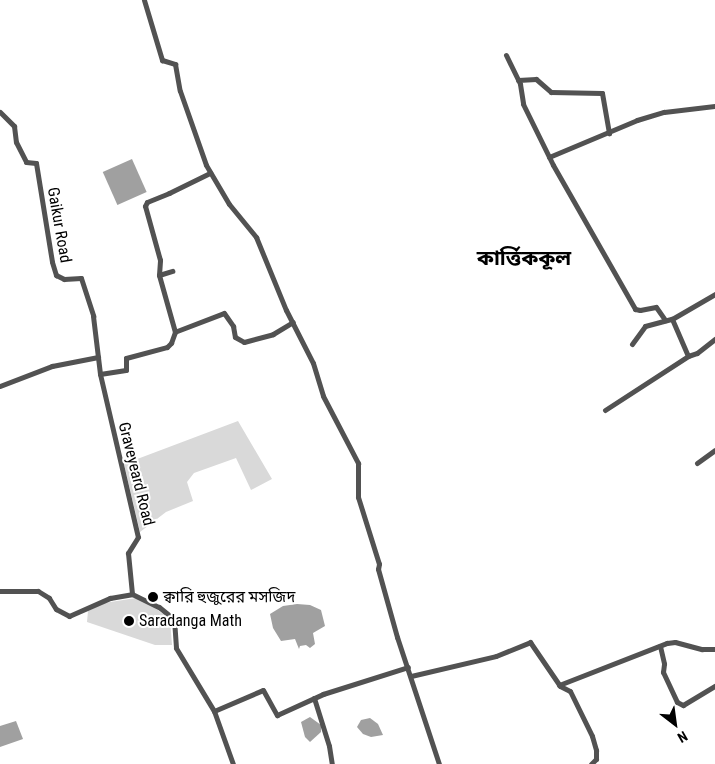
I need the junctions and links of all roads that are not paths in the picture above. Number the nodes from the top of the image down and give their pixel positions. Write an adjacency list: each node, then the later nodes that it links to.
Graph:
1 (144, 0): 8 (street)
2 (506, 55): 3 (street)
3 (518, 80): 6 (street); 7 (street)
4 (715, 106): 6 (street)
5 (0, 112): 19 (street, Gaikur Road)
6 (608, 133): 7 (street)
7 (549, 157): 13 (street)
8 (210, 173): 10 (street); 14 (street)
9 (172, 271): 10 (street)
10 (159, 275): 20 (street)
11 (715, 294): 12 (street)
12 (672, 319): 13 (street); 18 (street)
13 (666, 320): 17 (street)
14 (293, 322): 15 (street); 29 (street)
15 (178, 330)
16 (715, 339): 18 (street)
17 (632, 344)
18 (688, 356): 22 (street)
19 (98, 357): 20 (street, Graveyeard Road); 21 (street)
20 (100, 374): 26 (street, Graveyeard Road)
21 (0, 386)
22 (605, 410)
23 (715, 450): 24 (street)
24 (697, 463)
25 (0, 591): 26 (street)
26 (132, 594): 34 (street)
27 (660, 646): 28 (street); 31 (street); 32 (street)
28 (715, 649)
29 (408, 667): 30 (street); 33 (street)
30 (410, 676): 31 (street); 37 (street)
31 (559, 685): 38 (street)
32 (715, 686)
33 (314, 698): 34 (street); 36 (street)
34 (214, 711): 35 (street)
35 (233, 764)
36 (332, 764)
37 (439, 764)
38 (591, 764)

